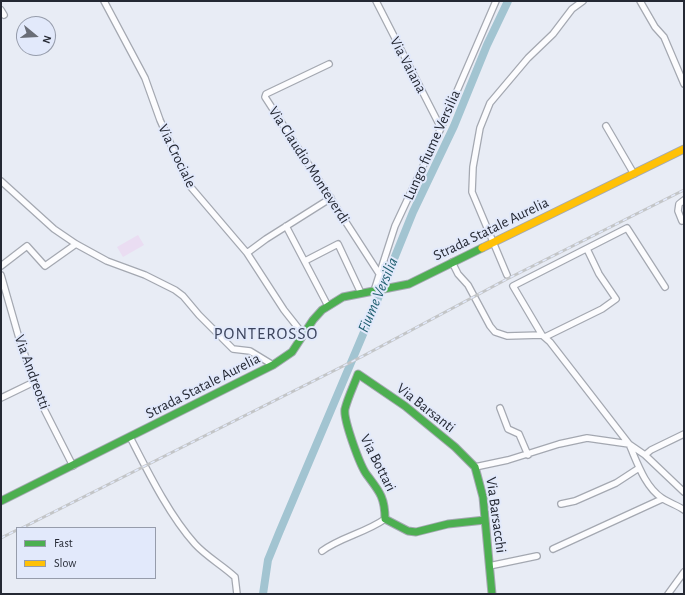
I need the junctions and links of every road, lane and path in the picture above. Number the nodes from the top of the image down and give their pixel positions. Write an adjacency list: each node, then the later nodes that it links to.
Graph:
1 (104, 1): 20 (street, Via Crociale)
2 (376, 1): 9 (street, Via Vaiana)
3 (496, 1): 9 (street, Lungo fiume Versilia)
4 (583, 1): 17 (street)
5 (640, 1): 7 (street)
6 (329, 64): 13 (street, Via Claudio Monteverdi)
7 (684, 84)
8 (606, 126): 11 (street)
9 (441, 128): 25 (street, Lungo fiume Versilia)
10 (684, 149): 11 (main road, Strada Statale Aurelia)
11 (634, 174): 17 (main road, Strada Statale Aurelia)
12 (1, 181): 18 (street)
13 (331, 198): 16 (street); 25 (street, Via Claudio Monteverdi)
14 (684, 200): 15 (street)
15 (682, 221)
16 (286, 226): 20 (street); 21 (street)
17 (493, 243): 22 (main road, Strada Statale Aurelia); 26 (street)
18 (76, 244): 23 (street); 33 (street)
19 (587, 249): 27 (street); 32 (street); 32 (street)
20 (247, 253): 31 (street, Via Crociale)
21 (305, 261): 29 (street); 30 (street)
22 (452, 262): 28 (main road, Strada Statale Aurelia); 32 (street)
23 (1, 266)
24 (1, 275): 35 (street, Via Andreotti)
25 (380, 275): 28 (street, Lungo fiume Versilia)
26 (507, 275)
27 (665, 287)
28 (376, 291): 29 (main road, Strada Statale Aurelia)
29 (361, 293): 30 (main road, Strada Statale Aurelia)
30 (328, 306): 31 (main road, Strada Statale Aurelia)
31 (305, 333): 33 (main road, Strada Statale Aurelia)
32 (543, 336): 40 (street)
33 (273, 365): 39 (main road, Strada Statale Aurelia)
34 (358, 374): 44 (main road, Via Barsanti); 51 (main road, Via Bottari)
35 (34, 382): 36 (street); 43 (street, Via Andreotti)
36 (1, 396)
37 (500, 408): 41 (street)
38 (684, 434): 42 (street)
39 (130, 437): 43 (main road, Strada Statale Aurelia); 59 (street)
40 (629, 444): 41 (street); 42 (street); 45 (street)
41 (528, 455): 44 (street)
42 (645, 455): 46 (street)
43 (73, 466): 48 (main road, Strada Statale Aurelia)
44 (475, 466): 52 (main road, Via Barsacchi)
45 (639, 468): 47 (street); 49 (street)
46 (684, 492)
47 (662, 499): 50 (street); 53 (street)
48 (1, 501)
49 (561, 504)
50 (684, 510)
51 (385, 519): 52 (main road); 54 (street)
52 (485, 520): 56 (main road, Via Barsacchi)
53 (553, 549)
54 (322, 551)
55 (537, 556): 56 (street, Via Barsacchi)
56 (489, 566): 60 (main road, Via Barsacchi)
57 (684, 572): 58 (street)
58 (670, 593)
59 (237, 594)
60 (492, 594)

